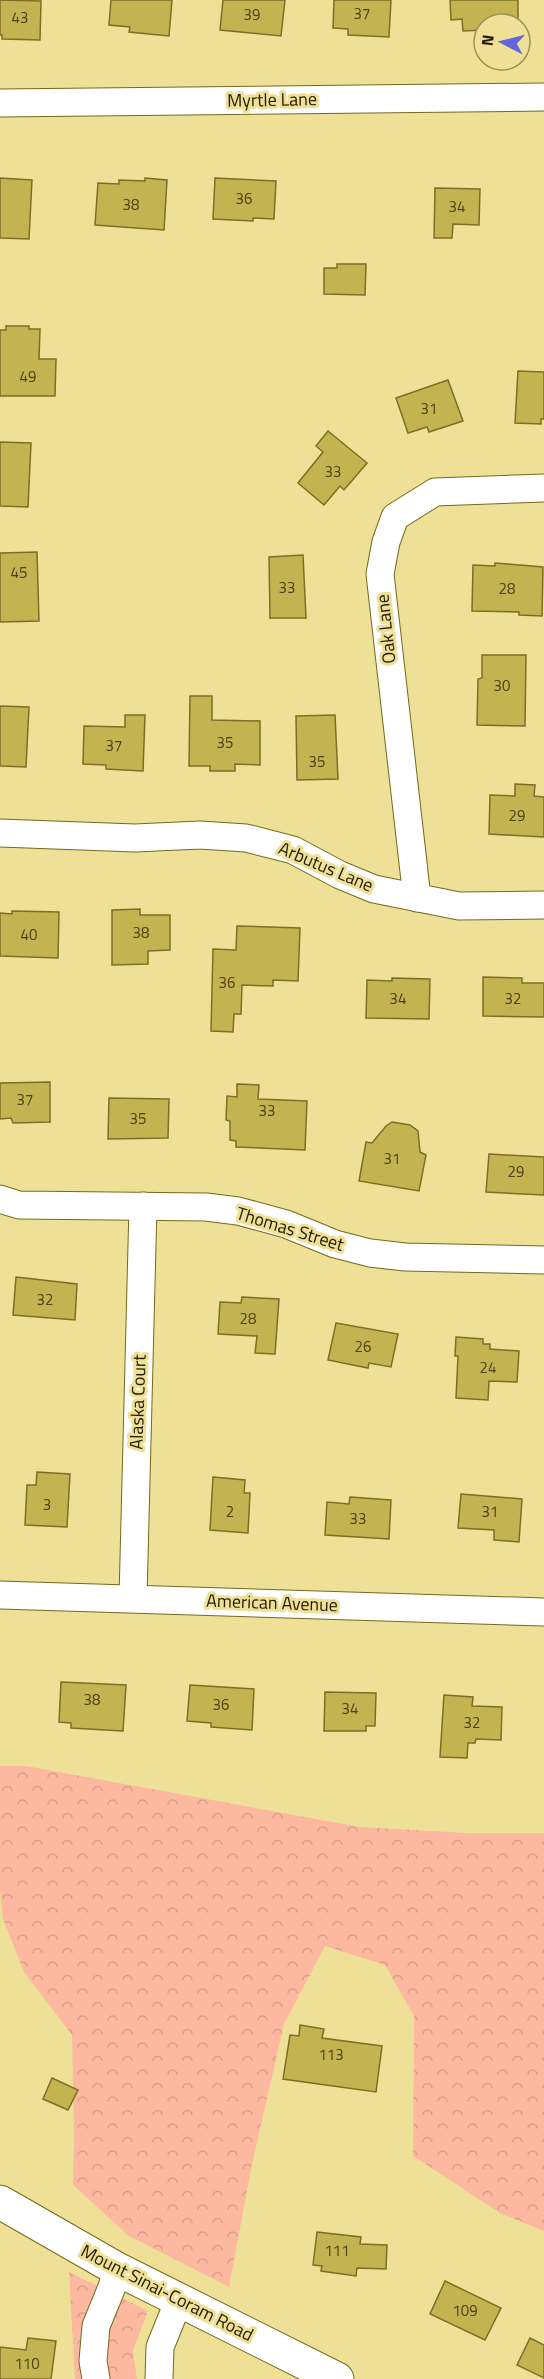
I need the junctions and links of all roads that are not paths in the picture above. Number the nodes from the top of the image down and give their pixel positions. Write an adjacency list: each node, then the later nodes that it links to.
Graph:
1 (544, 97): 2 (street, Myrtle Lane)
2 (0, 103)
3 (544, 488): 5 (street, Oak Lane)
4 (0, 833): 5 (street, Arbutus Lane)
5 (417, 898): 6 (street, Arbutus Lane)
6 (544, 905)
7 (0, 1199): 8 (street, Thomas Street)
8 (143, 1206): 9 (street, Thomas Street); 11 (street, Alaska Court)
9 (544, 1260)
10 (0, 1595): 11 (street, American Avenue)
11 (133, 1598): 12 (street, American Avenue)
12 (544, 1612)
13 (0, 2202): 14 (main road, Mount Sinai-Coram Road)
14 (117, 2269): 15 (main road, Mount Sinai-Coram Road); 16 (street)
15 (179, 2300): 17 (street); 18 (main road, Mount Sinai-Coram Road)
16 (96, 2379)
17 (159, 2379)
18 (337, 2379)

